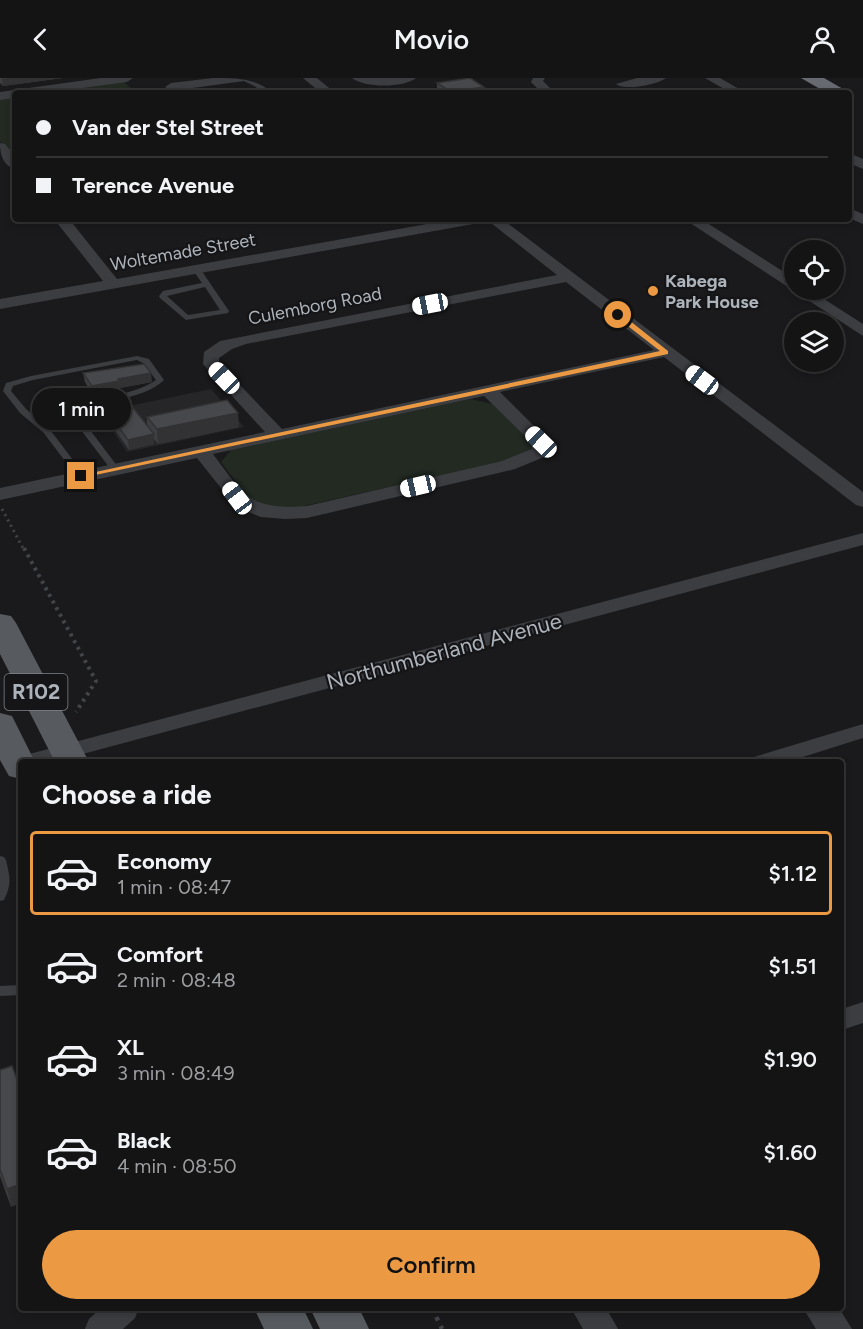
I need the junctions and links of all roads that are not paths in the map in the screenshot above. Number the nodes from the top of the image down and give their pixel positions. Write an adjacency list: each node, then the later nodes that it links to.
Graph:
1 (127, 78): 13 (street)
2 (242, 78): 12 (street)
3 (247, 78): 14 (street)
4 (309, 78): 15 (street)
5 (358, 78): 6 (street)
6 (410, 78)
7 (539, 78): 16 (street)
8 (660, 78): 11 (street)
9 (711, 78): 17 (street)
10 (810, 78): 18 (highway)
11 (622, 84)
12 (170, 86)
13 (41, 90)
14 (264, 90)
15 (325, 90)
16 (546, 90)
17 (734, 90)
18 (850, 90)
19 (0, 147): 20 (street)
20 (12, 161)
21 (64, 222): 28 (street)
22 (462, 222): 25 (street, Woltemade Street)
23 (497, 222): 26 (street)
24 (697, 222): 27 (street)
25 (196, 269): 28 (street, Woltemade Street); 29 (lane)
26 (569, 277): 33 (street); 37 (street, Culemborg Road)
27 (784, 279)
28 (113, 284): 31 (street, Woltemade Street)
29 (204, 285): 29 (lane)
30 (815, 300): 32 (street)
31 (0, 304)
32 (863, 331)
33 (666, 352): 34 (street); 42 (street)
34 (488, 390): 37 (street); 38 (street)
35 (64, 426): 36 (lane); 36 (lane); 39 (lane)
36 (46, 430): 40 (lane)
37 (278, 434): 38 (street)
38 (201, 451): 39 (street)
39 (116, 469): 40 (street)
40 (81, 476): 41 (street)
41 (0, 494)
42 (863, 501)
43 (862, 539): 47 (street, Northumberland Avenue)
44 (0, 622): 47 (main road, R102)
45 (0, 723): 49 (main road, R102)
46 (863, 731): 48 (street)
47 (69, 757)
48 (772, 759)
49 (17, 765)
50 (0, 860): 51 (lane)
51 (0, 897)
52 (18, 990): 53 (lane)
53 (0, 991)
54 (863, 1012): 55 (street)
55 (844, 1019)
56 (120, 1311): 61 (street)
57 (280, 1311): 62 (main road)
58 (336, 1311): 63 (main road)
59 (589, 1311): 64 (street)
60 (821, 1311): 65 (street)
61 (101, 1329)
62 (289, 1329)
63 (345, 1329)
64 (602, 1329)
65 (836, 1329)

